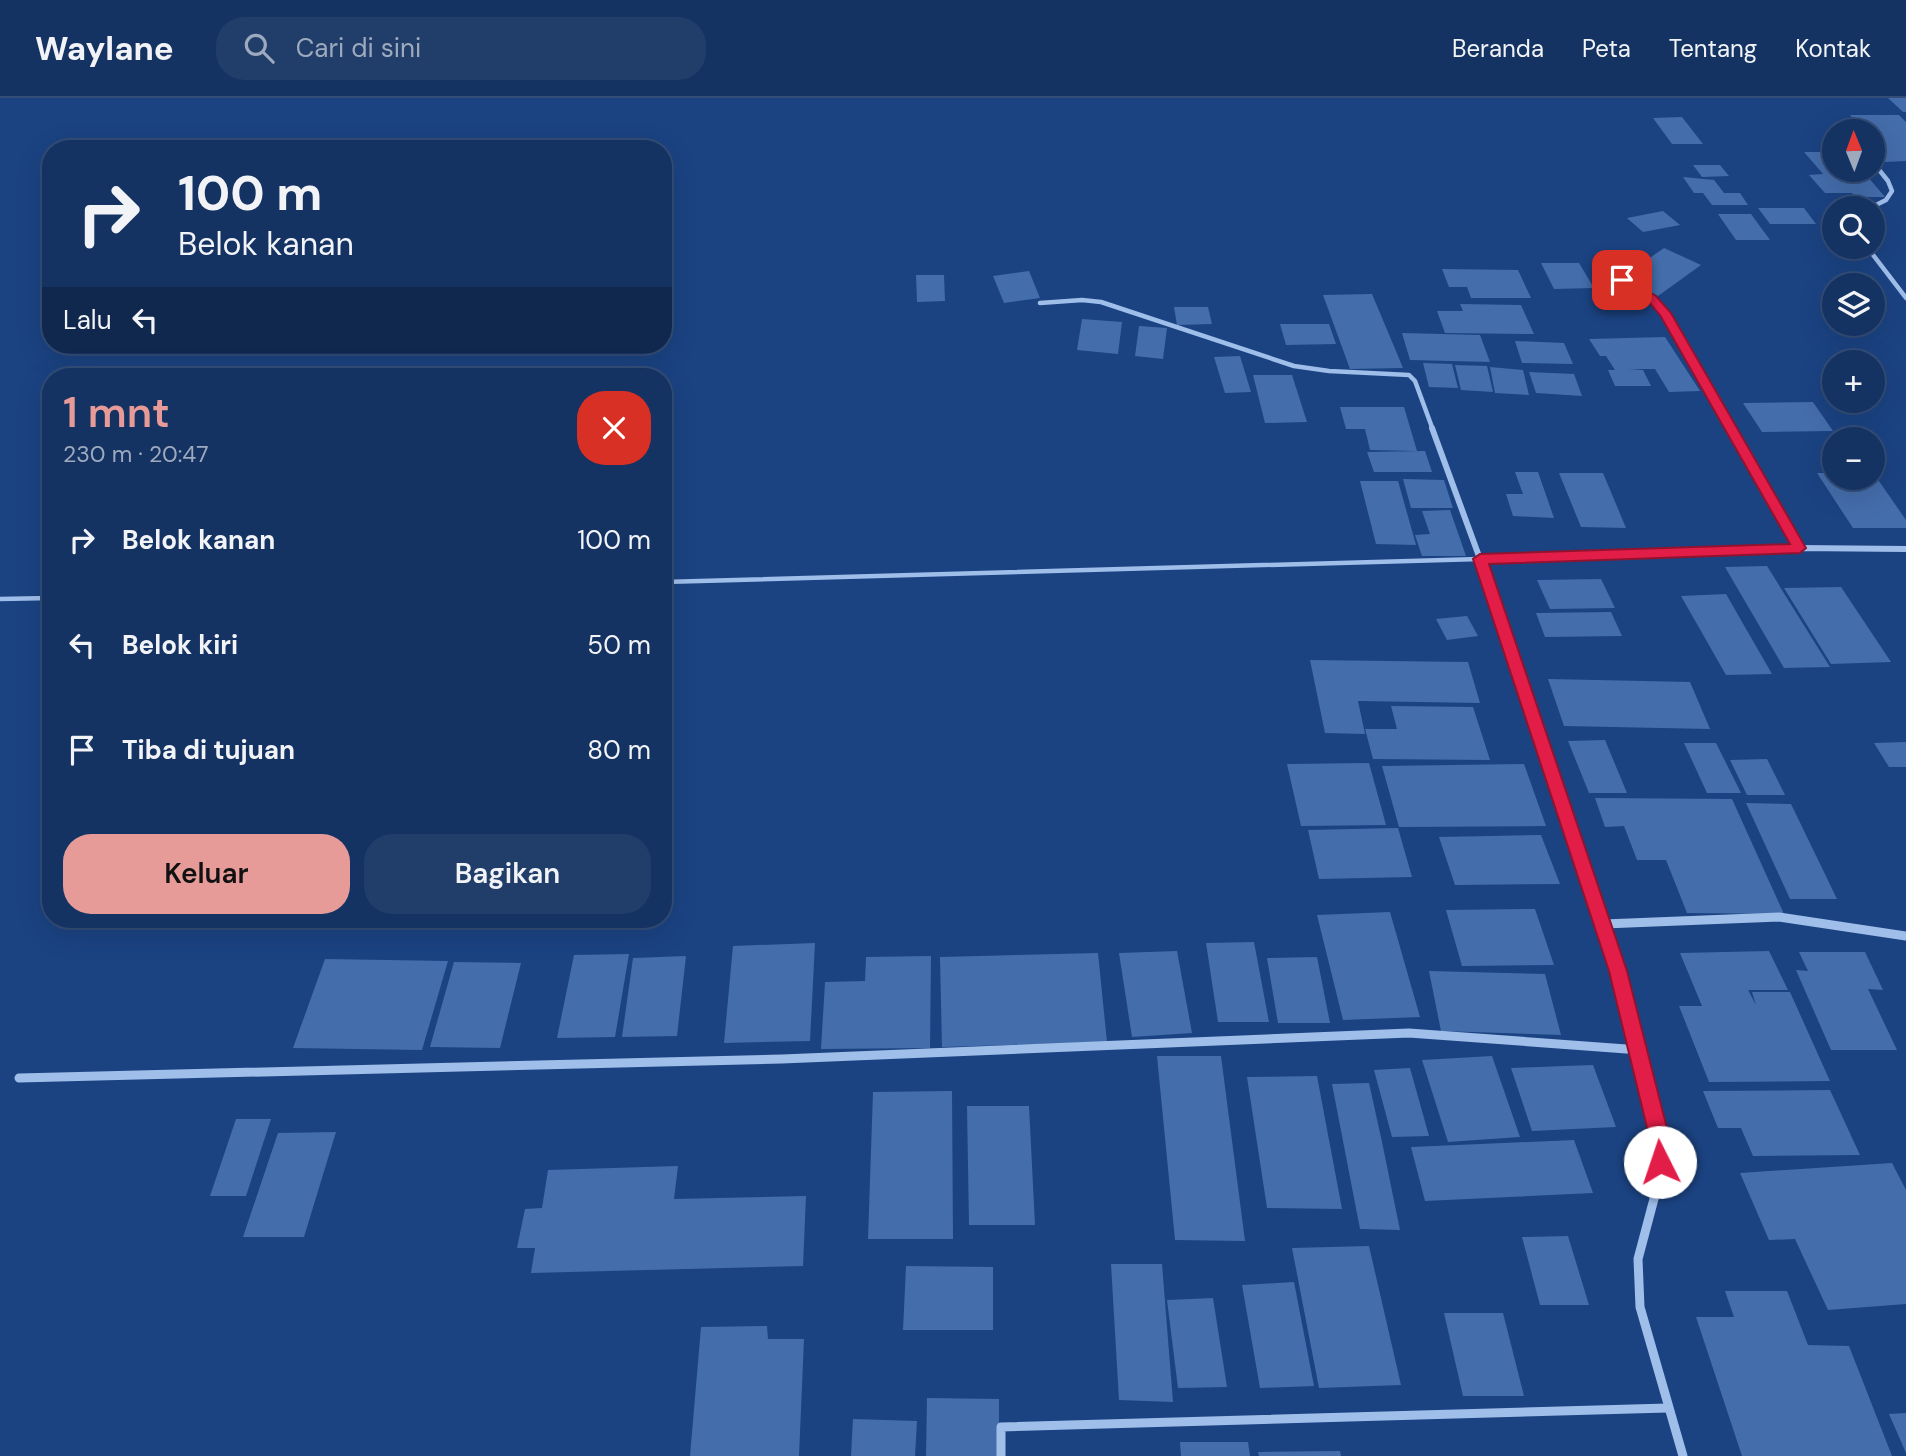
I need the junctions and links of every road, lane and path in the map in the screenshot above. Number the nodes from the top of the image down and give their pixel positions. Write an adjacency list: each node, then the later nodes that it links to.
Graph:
1 (1885, 177): 2 (street)
2 (1885, 200)
3 (1876, 259): 5 (street)
4 (1622, 280): 7 (street)
5 (1906, 298)
6 (1040, 303): 9 (street)
7 (1800, 548): 8 (street); 9 (street)
8 (1906, 549)
9 (1480, 559): 10 (lane); 13 (street)
10 (672, 582)
11 (42, 598): 12 (lane)
12 (0, 599)
13 (1604, 924): 14 (street); 15 (street)
14 (1906, 936)
15 (1640, 1051): 16 (street); 17 (street)
16 (19, 1078)
17 (1668, 1408): 18 (street); 19 (street)
18 (1001, 1456)
19 (1683, 1456)

